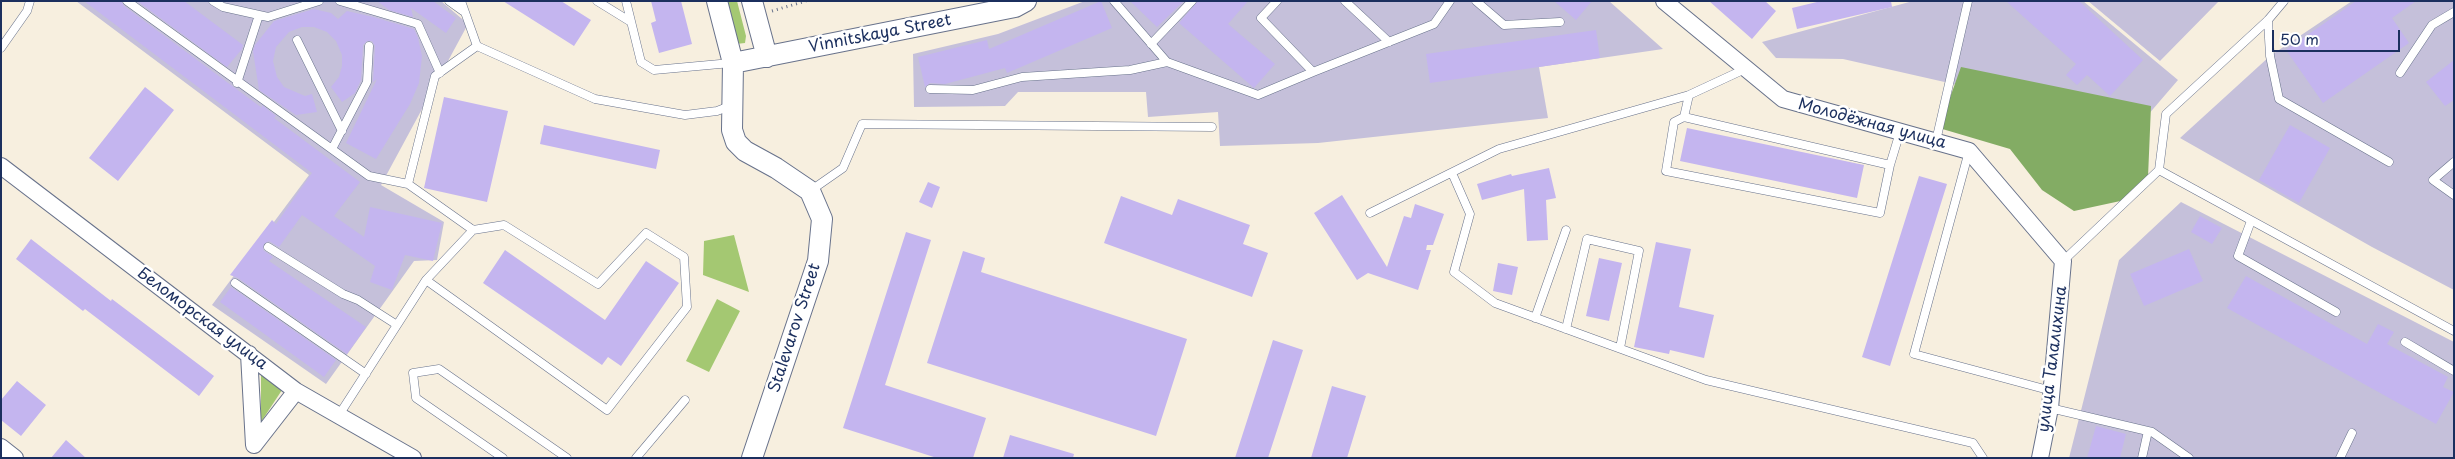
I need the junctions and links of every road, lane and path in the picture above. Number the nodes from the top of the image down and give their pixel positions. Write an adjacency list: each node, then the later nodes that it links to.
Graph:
1 (30, 1): 35 (lane)
2 (127, 1): 43 (lane)
3 (213, 1): 26 (lane)
4 (340, 1): 41 (lane)
5 (449, 1): 23 (lane)
6 (461, 1): 23 (lane)
7 (597, 1): 28 (lane)
8 (626, 1): 28 (lane)
9 (717, 1): 38 (street)
10 (752, 1): 36 (street)
11 (806, 1): 24 (path)
12 (1026, 1): 36 (street, Vinnitskaya Street)
13 (1114, 1): 32 (lane)
14 (1192, 1): 32 (lane)
15 (1277, 1): 40 (lane)
16 (1345, 1): 31 (lane)
17 (1450, 1): 31 (lane)
18 (1476, 1): 29 (lane)
19 (1664, 1): 39 (street, Молодёжная улица)
20 (1968, 1): 51 (lane)
21 (2284, 1): 27 (lane)
22 (315, 2): 26 (lane)
23 (463, 11): 34 (lane)
24 (771, 11)
25 (2454, 12): 42 (lane)
26 (259, 15): 43 (lane)
27 (2268, 20): 54 (lane); 58 (lane)
28 (631, 22): 38 (lane)
29 (1560, 22)
30 (297, 40): 49 (lane)
31 (1389, 42): 40 (lane)
32 (1151, 44): 37 (lane)
33 (369, 46): 49 (lane)
34 (477, 46): 41 (lane); 46 (lane)
35 (1, 48)
36 (766, 57): 38 (street, Vinnitskaya Street)
37 (1167, 62): 40 (lane); 44 (lane)
38 (733, 63): 46 (street)
39 (1747, 68): 45 (lane); 50 (street, Молодёжная улица)
40 (1314, 72)
41 (440, 73): 60 (lane)
42 (2400, 73)
43 (237, 83): 52 (lane)
44 (930, 89)
45 (1689, 95): 47 (lane); 59 (lane)
46 (732, 105): 61 (street)
47 (1684, 117): 56 (lane); 56 (lane)
48 (1212, 128): 61 (lane)
49 (342, 131): 52 (lane)
50 (1900, 132): 51 (street, Молодёжная улица); 56 (lane)
51 (1936, 141): 53 (street, Молодёжная улица)
52 (332, 149): 60 (lane)
53 (1969, 151): 68 (street, Молодёжная улица); 82 (lane)
54 (2389, 162)
55 (2454, 162): 62 (lane)
56 (1890, 165)
57 (1, 166): 78 (street, Беломорская улица)
58 (2160, 170): 64 (lane); 68 (lane)
59 (1452, 173): 63 (lane); 72 (lane)
60 (408, 184): 65 (lane)
61 (810, 191): 95 (street, Stalevarov Street)
62 (2454, 195)
63 (1370, 213)
64 (2251, 220): 71 (lane); 75 (lane)
65 (473, 230): 69 (lane); 69 (lane)
66 (1566, 230): 72 (lane)
67 (268, 247): 73 (lane)
68 (2063, 261): 82 (street, улица Талалихина)
69 (426, 280): 73 (lane)
70 (235, 283): 80 (lane)
71 (2336, 312)
72 (1536, 318): 74 (lane)
73 (398, 325): 80 (lane)
74 (1566, 329): 77 (lane); 77 (lane)
75 (2454, 331)
76 (2405, 342): 79 (lane)
77 (1620, 348): 96 (lane)
78 (249, 354): 81 (street, Беломорская улица); 89 (street)
79 (2454, 371)
80 (366, 374): 85 (lane)
81 (296, 391): 85 (street, Беломорская улица); 89 (street)
82 (2052, 391): 84 (street, улица Талалихина)
83 (685, 400): 94 (lane)
84 (2050, 408): 86 (lane); 97 (street, улица Талалихина)
85 (339, 415): 91 (street, Беломорская улица)
86 (2148, 431): 98 (lane); 99 (lane)
87 (2352, 433): 100 (lane)
88 (1, 447): 90 (street)
89 (253, 452)
90 (15, 458)
91 (413, 458)
92 (503, 458): 93 (lane)
93 (568, 458)
94 (636, 458)
95 (752, 458)
96 (1983, 458)
97 (2040, 458)
98 (2142, 458)
99 (2189, 458)
100 (2340, 458)

